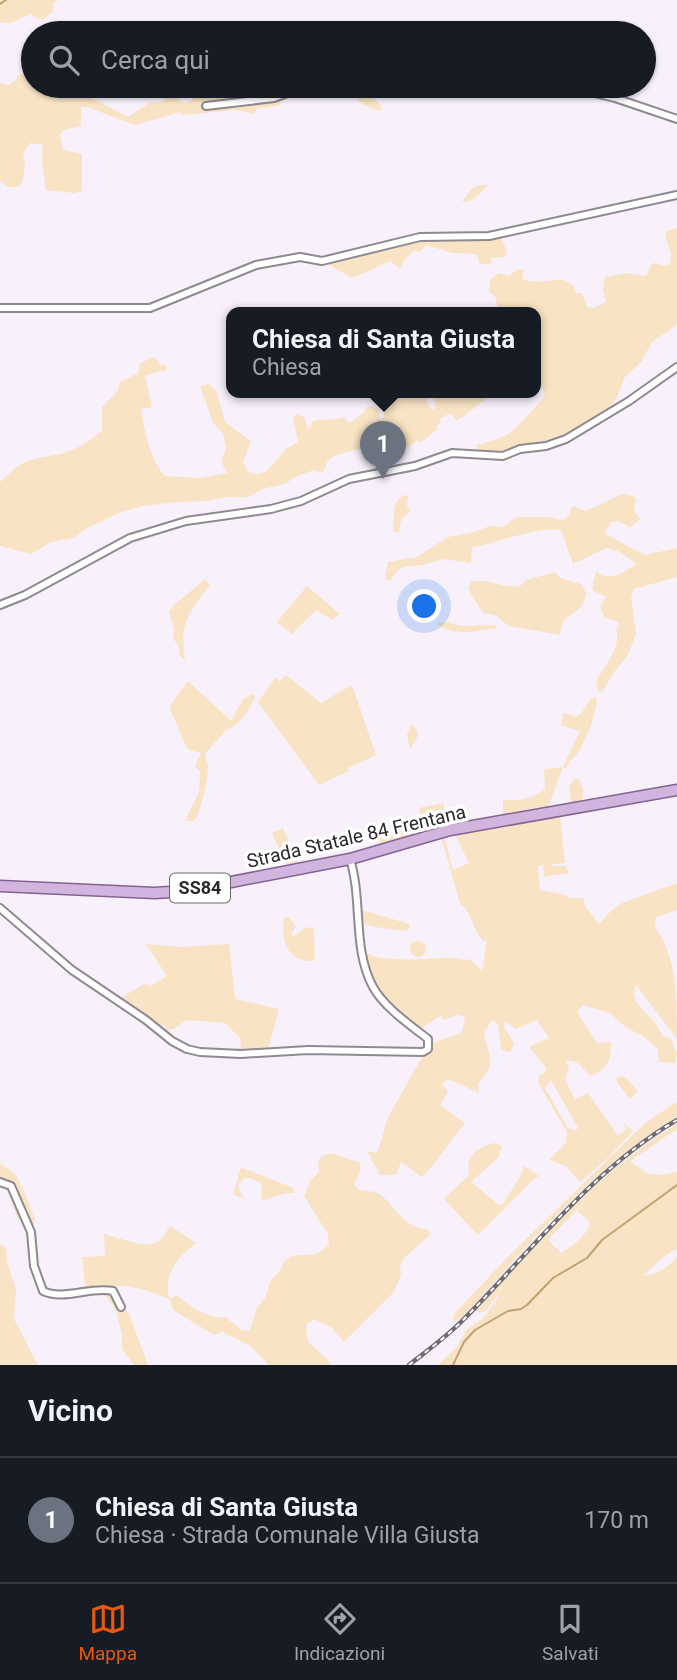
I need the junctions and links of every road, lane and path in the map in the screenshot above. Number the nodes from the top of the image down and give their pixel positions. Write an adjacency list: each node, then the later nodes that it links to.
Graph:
1 (276, 98): 3 (street)
2 (615, 98): 4 (street)
3 (206, 106)
4 (677, 119)
5 (677, 195): 6 (street)
6 (0, 308)
7 (677, 366): 8 (street)
8 (0, 605)
9 (677, 790): 10 (main road, Strada Statale 84 Frentana / SS84)
10 (350, 859): 11 (main road, Strada Statale 84 Frentana / SS84); 12 (street)
11 (0, 886)
12 (0, 908)
13 (0, 1182): 14 (street)
14 (121, 1307)

